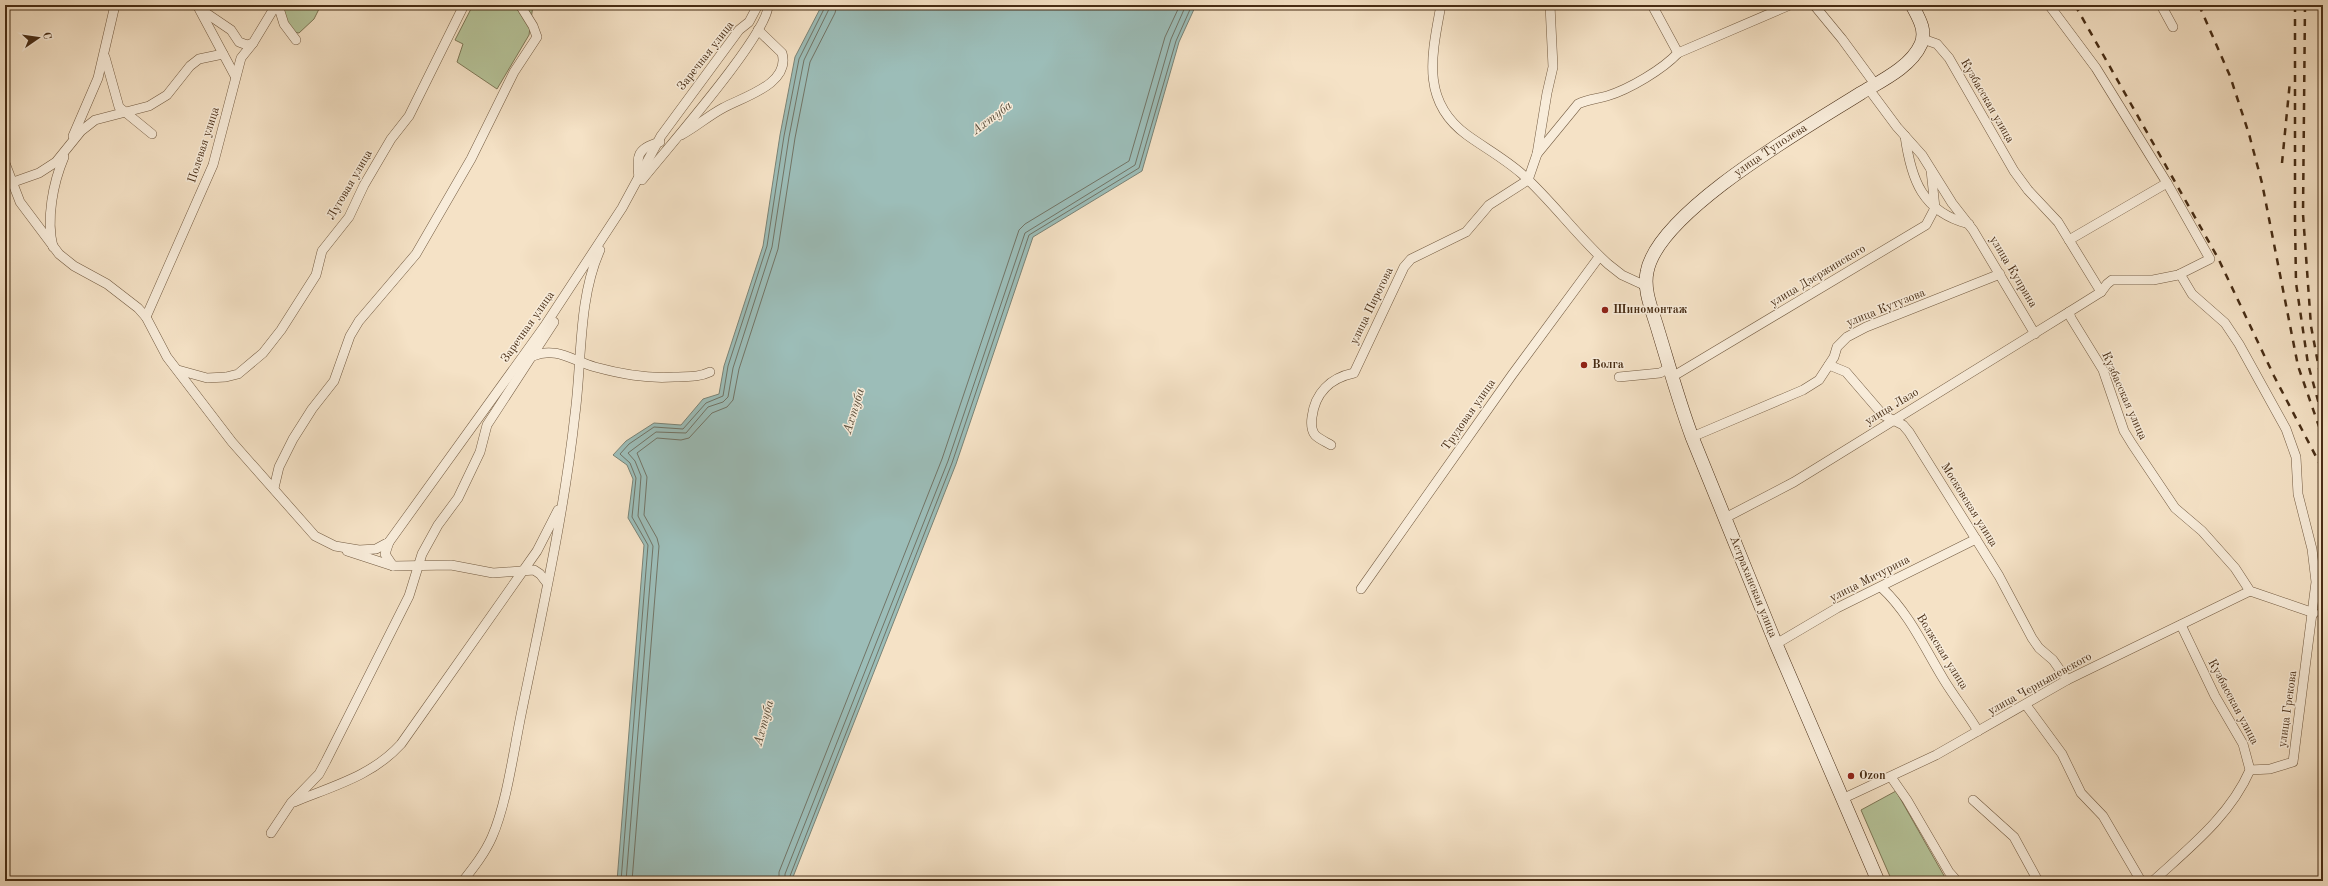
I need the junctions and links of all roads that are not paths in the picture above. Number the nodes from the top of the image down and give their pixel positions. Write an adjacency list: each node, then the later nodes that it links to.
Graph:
1 (115, 5): 23 (street)
2 (198, 5): 20 (street); 22 (street)
3 (277, 5): 19 (street, Полевая улица); 20 (street, Полевая улица)
4 (464, 5): 56 (street, Луговая улица)
5 (520, 5): 63 (street)
6 (758, 5): 30 (street, Заречная улица)
7 (768, 5): 17 (street)
8 (1441, 5): 36 (street)
9 (1550, 5): 32 (street)
10 (1652, 5): 21 (street)
11 (1790, 5): 21 (street)
12 (1814, 5): 25 (street, улица Куприна)
13 (1912, 5): 18 (main road)
14 (2050, 5): 37 (street)
15 (2161, 5): 16 (street)
16 (2173, 27)
17 (758, 30): 29 (street); 29 (street)
18 (1923, 39): 25 (main road, улица Туполева); 42 (street, Кузбасская улица)
19 (296, 40)
20 (253, 43): 24 (street, Полевая улица)
21 (1678, 53): 32 (street)
22 (223, 54): 24 (street); 26 (street)
23 (105, 56): 26 (street); 31 (street)
24 (234, 76): 51 (street, Полевая улица)
25 (1872, 86): 28 (street, улица Куприна); 48 (main road, улица Туполева)
26 (125, 114): 27 (street); 31 (street)
27 (152, 134)
28 (1905, 136): 34 (street, улица Куприна); 40 (street, улица Куприна)
29 (677, 137): 30 (street); 35 (street)
30 (657, 142): 35 (street, Заречная улица)
31 (69, 145): 38 (street); 43 (street)
32 (1537, 154): 36 (street)
33 (5, 163): 38 (street)
34 (1931, 170): 40 (street); 41 (street, улица Куприна)
35 (639, 180): 39 (street, Заречная улица)
36 (1528, 180): 44 (street); 62 (street, улица Пирогова)
37 (2167, 183): 42 (street); 46 (street)
38 (9, 184): 43 (street)
39 (622, 208): 47 (street, Заречная улица); 54 (street)
40 (1935, 208): 41 (street, улица Куприна); 58 (street, улица Дзержинского)
41 (1969, 224): 45 (street, улица Куприна)
42 (2070, 240): 49 (street, Кузбасская улица)
43 (54, 248): 51 (street)
44 (1599, 257): 48 (street); 74 (street, Трудовая улица)
45 (2000, 274): 52 (street, улица Куприна); 55 (street, улица Кутузова)
46 (2180, 274): 49 (street); 76 (street)
47 (573, 283): 53 (street); 67 (street, Заречная улица)
48 (1646, 286): 58 (main road, Астраханская улица)
49 (2101, 292): 50 (street)
50 (2069, 312): 52 (street, улица Лазо); 75 (street, Кузбасская улица)
51 (146, 317): 56 (street)
52 (2035, 334): 60 (street, улица Лазо)
53 (533, 356): 54 (street); 70 (street)
54 (581, 361): 57 (street); 64 (street)
55 (1829, 365): 60 (street, Московская улица); 61 (street, улица Кутузова)
56 (178, 370): 63 (street)
57 (710, 372)
58 (1671, 373): 59 (street, улица Дзержинского); 61 (main road, Астраханская улица)
59 (1619, 376)
60 (1893, 420): 65 (street, улица Лазо); 66 (street, Московская улица)
61 (1692, 437): 65 (main road, Астраханская улица)
62 (1331, 444)
63 (274, 488): 68 (street)
64 (562, 503): 71 (street); 72 (street)
65 (1725, 518): 78 (main road, Астраханская улица)
66 (1976, 539): 73 (street, улица Мичурина); 79 (street, Московская улица)
67 (389, 542): 68 (street); 69 (street)
68 (341, 547): 69 (street)
69 (393, 566): 70 (street)
70 (418, 566): 71 (street); 86 (street)
71 (522, 570): 72 (street); 86 (street)
72 (547, 583): 88 (street)
73 (1882, 588): 78 (street, улица Мичурина); 81 (street, Волжская улица)
74 (1361, 589)
75 (2250, 591): 76 (street); 77 (street, улица Чернышевского)
76 (2314, 612): 82 (street, улица Грекова)
77 (2181, 624): 79 (street, улица Чернышевского); 82 (street, Кузбасская улица)
78 (1776, 644): 84 (main road, Астраханская улица)
79 (2067, 680): 80 (street, улица Чернышевского)
80 (2026, 705): 81 (street, улица Чернышевского); 92 (street)
81 (1978, 731): 83 (street, улица Чернышевского)
82 (2250, 770): 93 (street)
83 (1891, 777): 84 (street, улица Чернышевского); 90 (street)
84 (1842, 799): 89 (main road, Астраханская улица)
85 (1973, 800): 91 (street)
86 (291, 803): 87 (street)
87 (271, 833)
88 (464, 881)
89 (1878, 881)
90 (1957, 881)
91 (2038, 881)
92 (2141, 881)
93 (2153, 881)

